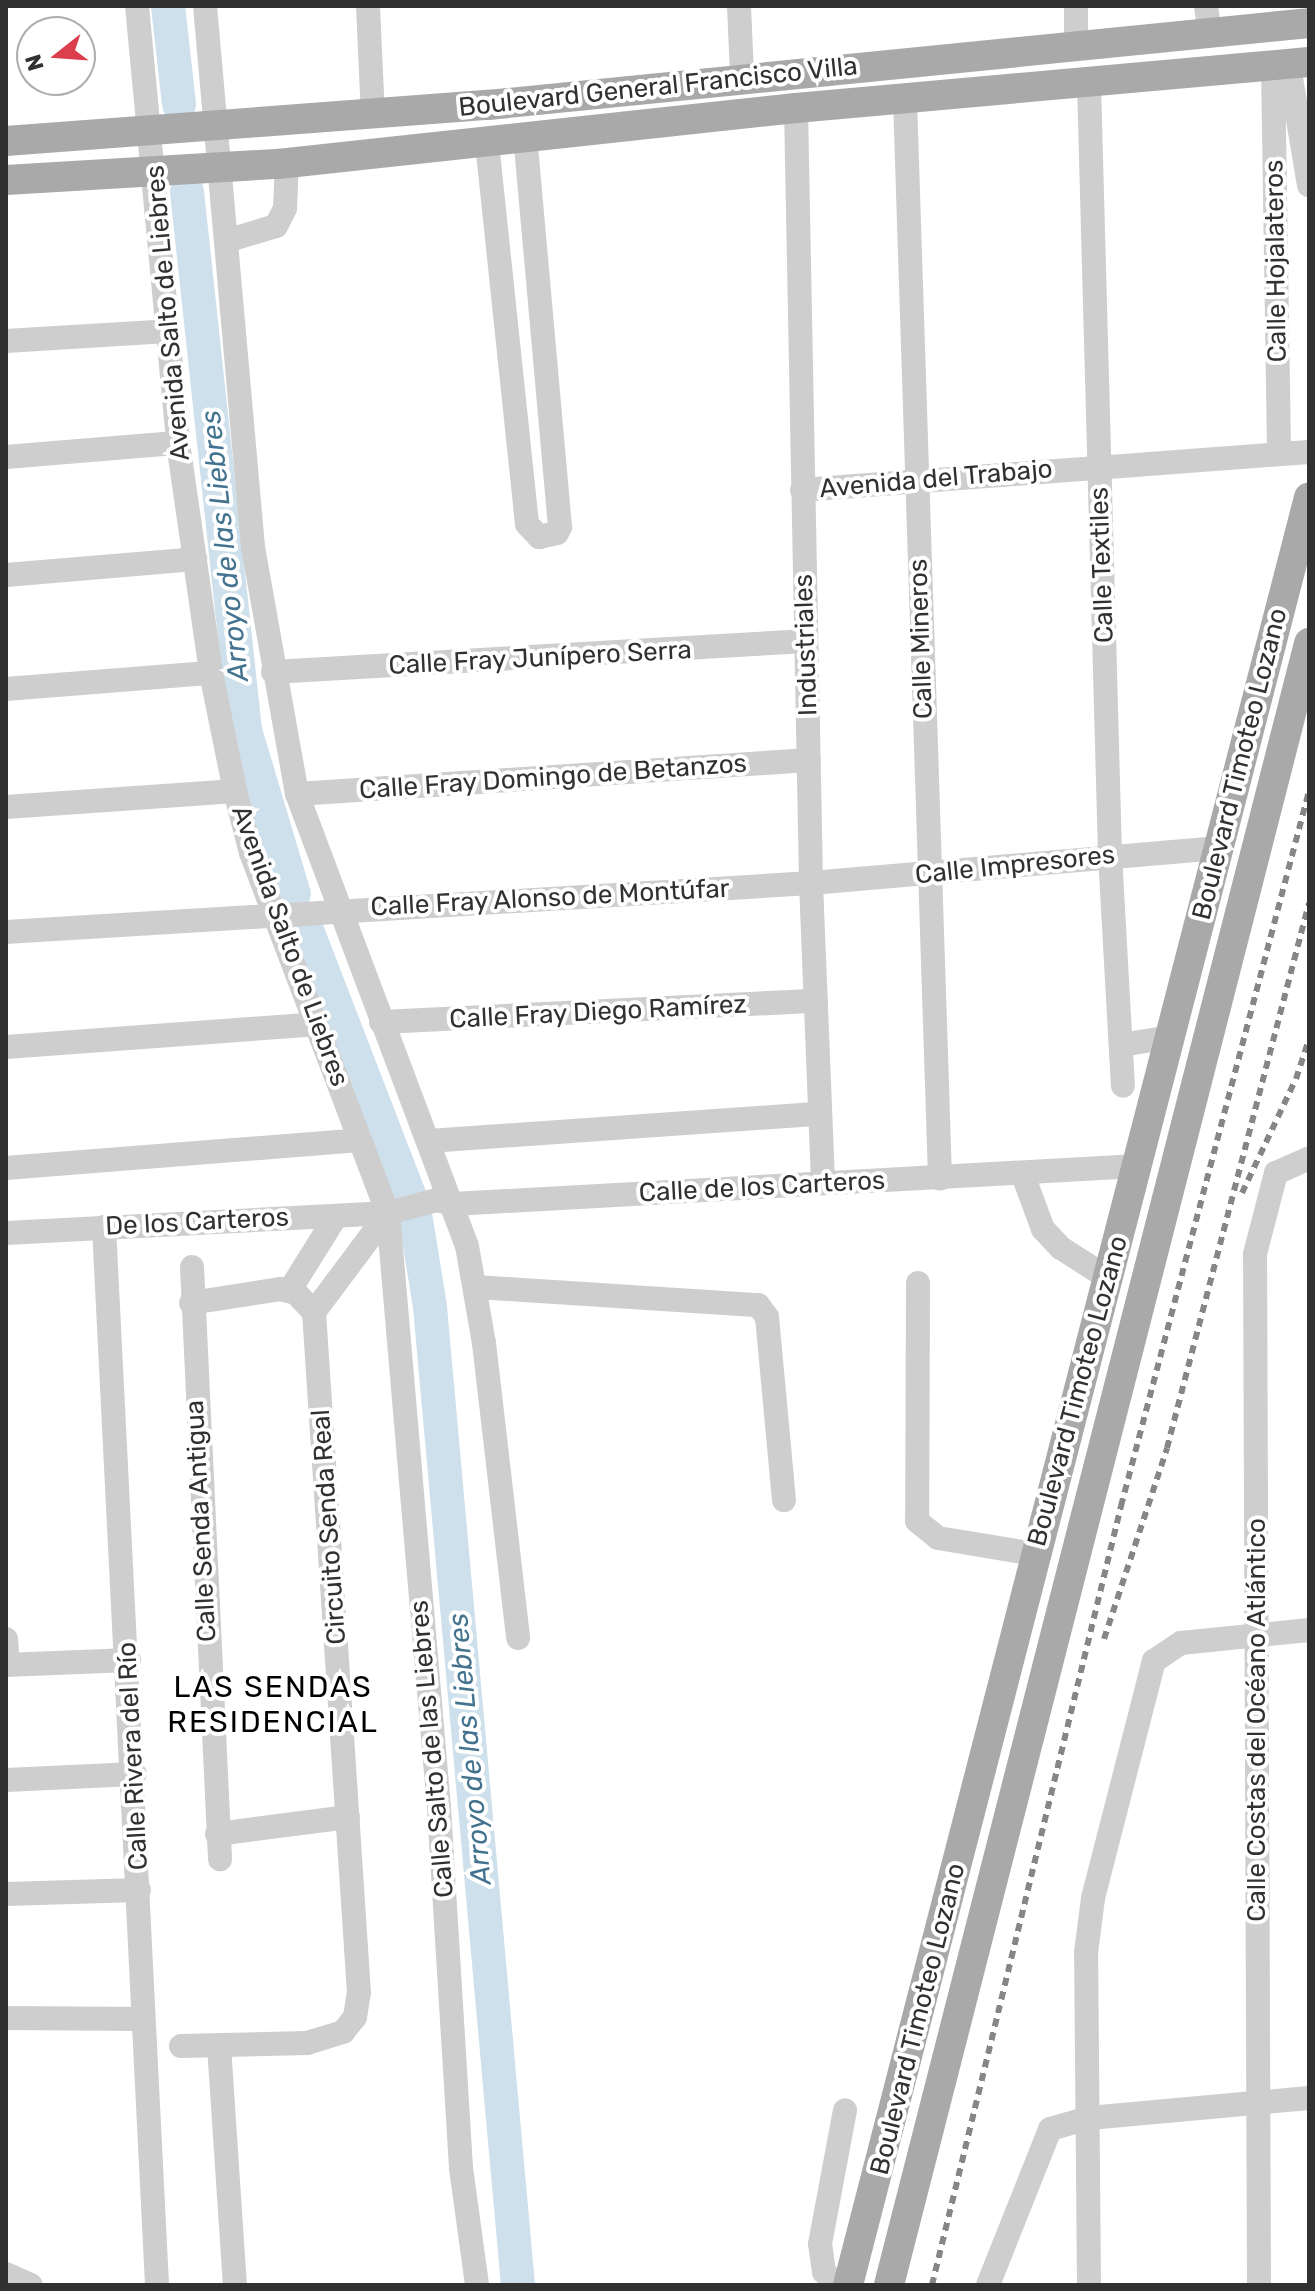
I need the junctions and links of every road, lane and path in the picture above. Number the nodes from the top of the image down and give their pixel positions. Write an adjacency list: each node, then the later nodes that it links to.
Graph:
1 (137, 6): 16 (street, Avenida Salto de Liebres)
2 (205, 6): 15 (street)
3 (368, 6): 14 (street)
4 (739, 6): 10 (street)
5 (1076, 6): 8 (street)
6 (1208, 20): 7 (main road, Boulevard General Francisco Villa); 8 (main road, Boulevard General Francisco Villa)
7 (1309, 23)
8 (1076, 47): 10 (main road, Boulevard General Francisco Villa)
9 (1290, 65): 11 (main road, Boulevard General Francisco Villa); 24 (street); 30 (street, Calle Hojalateros)
10 (742, 76): 14 (main road, Boulevard General Francisco Villa)
11 (1089, 84): 12 (main road, Boulevard General Francisco Villa); 32 (street, Calle Textiles)
12 (905, 100): 13 (main road, Boulevard General Francisco Villa); 33 (street, Calle Mineros)
13 (796, 108): 17 (main road, Boulevard General Francisco Villa); 34 (street, Industriales)
14 (373, 115): 15 (main road, Boulevard General Francisco Villa)
15 (211, 125): 16 (main road, Boulevard General Francisco Villa); 21 (street)
16 (158, 129): 18 (main road, Boulevard General Francisco Villa); 22 (street, Avenida Salto de Liebres)
17 (525, 138): 19 (main road, Boulevard General Francisco Villa); 19 (street)
18 (6, 140)
19 (487, 143): 20 (main road, Boulevard General Francisco Villa)
20 (287, 163): 21 (main road, Boulevard General Francisco Villa); 25 (street)
21 (213, 167): 22 (main road, Boulevard General Francisco Villa); 25 (street)
22 (163, 170): 23 (main road, Boulevard General Francisco Villa); 26 (street, Avenida Salto de Liebres)
23 (6, 180)
24 (1309, 185)
25 (226, 241): 40 (street)
26 (168, 331): 27 (street); 28 (street, Avenida Salto de Liebres)
27 (6, 341)
28 (178, 443): 31 (street); 36 (street, Avenida Salto de Liebres)
29 (1309, 452): 30 (street, Avenida del Trabajo)
30 (1279, 454): 32 (street, Avenida del Trabajo)
31 (6, 457)
32 (1099, 466): 33 (street, Avenida del Trabajo); 48 (street, Calle Textiles)
33 (916, 481): 34 (street, Avenida del Trabajo); 49 (street, Calle Mineros)
34 (802, 490): 38 (street, Industriales)
35 (1309, 497): 47 (main road, Boulevard Timoteo Lozano)
36 (195, 559): 37 (street); 41 (street, Avenida Salto de Liebres)
37 (6, 575)
38 (806, 641): 40 (street, Calle Fray Junípero Serra); 43 (street, Industriales)
39 (1309, 643): 112 (main road, Boulevard Timoteo Lozano)
40 (273, 672): 45 (street)
41 (211, 673): 42 (street); 44 (street, Avenida Salto de Liebres)
42 (6, 689)
43 (809, 760): 45 (street, Calle Fray Domingo de Betanzos); 50 (street, Industriales)
44 (235, 791): 46 (street); 52 (street, Avenida Salto de Liebres)
45 (297, 794): 51 (street)
46 (6, 807)
47 (1218, 848): 48 (street, Calle Impresores); 57 (main road, Boulevard Timoteo Lozano)
48 (1110, 855): 49 (street, Calle Impresores); 58 (street, Calle Textiles)
49 (927, 874): 50 (street, Calle Impresores); 68 (street, Calle Mineros)
50 (811, 883): 51 (street, Calle Fray Alonso de Montúfar); 54 (street, Industriales)
51 (334, 912): 52 (street, Calle Fray Alonso de Montúfar); 55 (street)
52 (282, 917): 53 (street, Calle Fray Alonso de Montúfar); 56 (street, Avenida Salto de Liebres)
53 (6, 932)
54 (815, 1001): 55 (street, Calle Fray Diego Ramírez); 61 (street, Industriales)
55 (381, 1022): 63 (street)
56 (316, 1024): 59 (street); 62 (street, Avenida Salto de Liebres)
57 (1171, 1037): 58 (street); 65 (main road, Boulevard Timoteo Lozano)
58 (1121, 1045): 60 (street, Calle Textiles)
59 (6, 1047)
60 (1123, 1086)
61 (819, 1114): 63 (street); 69 (street, Industriales)
62 (360, 1140): 66 (street); 71 (street, Avenida Salto de Liebres)
63 (429, 1141): 70 (street)
64 (1299, 1161): 85 (street, Calle Costas del Océano Atlántico)
65 (1137, 1166): 67 (street, Calle de los Carteros); 76 (main road, Boulevard Timoteo Lozano)
66 (6, 1168)
67 (1023, 1175): 68 (street, Calle de los Carteros); 76 (street)
68 (940, 1178): 69 (street, Calle de los Carteros)
69 (823, 1182): 70 (street, Calle de los Carteros)
70 (445, 1202): 71 (street, Calle de los Carteros); 78 (street)
71 (394, 1212): 72 (street, De los Carteros); 81 (street); 109 (street, Calle Salto de las Liebres)
72 (336, 1216): 73 (street, De los Carteros); 79 (street)
73 (104, 1227): 74 (street, De los Carteros); 88 (street, Calle Rivera del Río)
74 (6, 1233)
75 (192, 1267): 80 (street, Calle Senda Antigua)
76 (1108, 1278): 83 (main road, Boulevard Timoteo Lozano)
77 (918, 1283): 83 (street)
78 (476, 1287): 82 (street); 86 (street)
79 (290, 1290): 80 (street); 81 (street)
80 (191, 1303): 93 (street, Calle Senda Antigua)
81 (314, 1312): 92 (street, Circuito Senda Real)
82 (784, 1500)
83 (1035, 1554): 111 (main road, Boulevard Timoteo Lozano)
84 (1309, 1630): 85 (street)
85 (1259, 1634): 102 (street, Calle Costas del Océano Atlántico); 104 (street)
86 (518, 1638)
87 (6, 1639): 89 (street)
88 (129, 1660): 89 (street); 90 (street, Calle Rivera del Río)
89 (7, 1665)
90 (135, 1774): 91 (street); 95 (street, Calle Rivera del Río)
91 (6, 1780)
92 (348, 1817): 93 (street); 100 (street, Circuito Senda Real)
93 (217, 1834): 94 (street, Calle Senda Antigua)
94 (220, 1859)
95 (139, 1890): 96 (street); 98 (street, Calle Rivera del Río)
96 (6, 1894)
97 (6, 2018): 98 (street)
98 (142, 2019): 107 (street, Calle Rivera del Río)
99 (181, 2046): 100 (street, Circuito Senda Real)
100 (219, 2046): 108 (street)
101 (1309, 2098): 102 (street)
102 (1257, 2104): 104 (street); 115 (street, Calle Costas del Océano Atlántico)
103 (845, 2110): 110 (street)
104 (1089, 2118): 113 (street); 114 (street)
105 (6, 2274): 106 (street)
106 (31, 2285)
107 (157, 2285)
108 (235, 2285)
109 (477, 2285)
110 (837, 2285)
111 (848, 2285)
112 (889, 2285)
113 (988, 2285)
114 (1089, 2285)
115 (1259, 2285)

